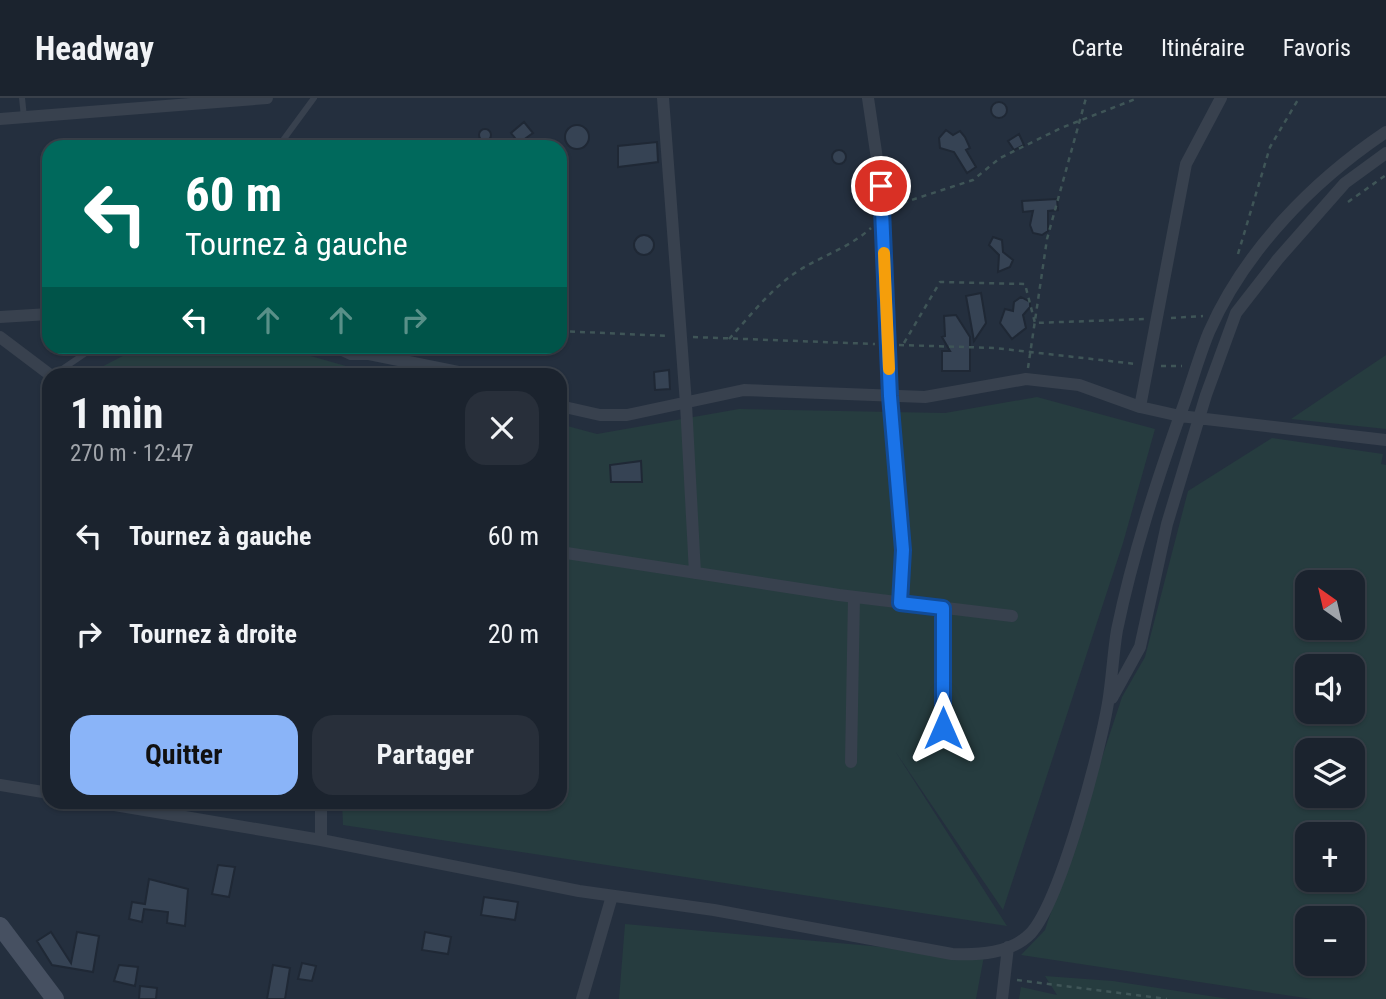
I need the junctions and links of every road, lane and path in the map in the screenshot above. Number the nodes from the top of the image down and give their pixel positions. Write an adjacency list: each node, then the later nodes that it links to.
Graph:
1 (22, 98): 12 (lane)
2 (267, 98): 10 (street)
3 (314, 98): 16 (lane)
4 (663, 98): 37 (street)
5 (868, 98): 18 (street)
6 (1086, 98): 14 (path)
7 (1138, 98): 14 (path)
8 (1221, 98): 23 (street)
9 (1299, 98): 19 (path)
10 (197, 101): 11 (street)
11 (108, 104): 12 (street)
12 (24, 117): 13 (street)
13 (0, 119)
14 (1080, 121): 18 (path); 24 (path)
15 (1386, 132): 21 (street)
16 (283, 140)
17 (1386, 153): 41 (street)
18 (882, 217): 26 (path); 36 (street)
19 (1238, 254)
20 (42, 314): 22 (street)
21 (1218, 316): 23 (path); 40 (street)
22 (0, 317)
23 (1156, 318): 24 (path); 39 (street)
24 (1035, 323): 27 (path); 35 (path)
25 (0, 337): 34 (street)
26 (729, 339)
27 (904, 345)
28 (84, 354): 32 (lane)
29 (351, 354): 30 (street)
30 (369, 354)
31 (369, 354): 33 (street)
32 (64, 368)
33 (438, 368)
34 (42, 369)
35 (1026, 379): 36 (street); 39 (street)
36 (890, 396): 37 (street); 46 (street)
37 (686, 404): 38 (street); 44 (street)
38 (567, 407)
39 (1140, 407): 40 (street)
40 (1180, 416): 41 (street); 49 (street)
41 (1199, 418): 42 (street); 49 (street)
42 (1386, 440)
43 (567, 553): 44 (street)
44 (695, 573): 45 (street)
45 (854, 597): 46 (street); 51 (street)
46 (900, 603): 47 (street)
47 (943, 608): 48 (street); 50 (street)
48 (1012, 616)
49 (1108, 704): 59 (street)
50 (943, 728)
51 (851, 762)
52 (0, 785): 53 (street)
53 (42, 792)
54 (138, 809): 56 (street)
55 (321, 809): 56 (street)
56 (321, 840): 57 (street)
57 (612, 896): 59 (street); 62 (street)
58 (0, 926): 61 (street)
59 (1008, 947): 60 (street)
60 (1007, 978): 63 (street); 64 (path)
61 (55, 999)
62 (582, 999)
63 (1002, 999)
64 (1167, 999)

